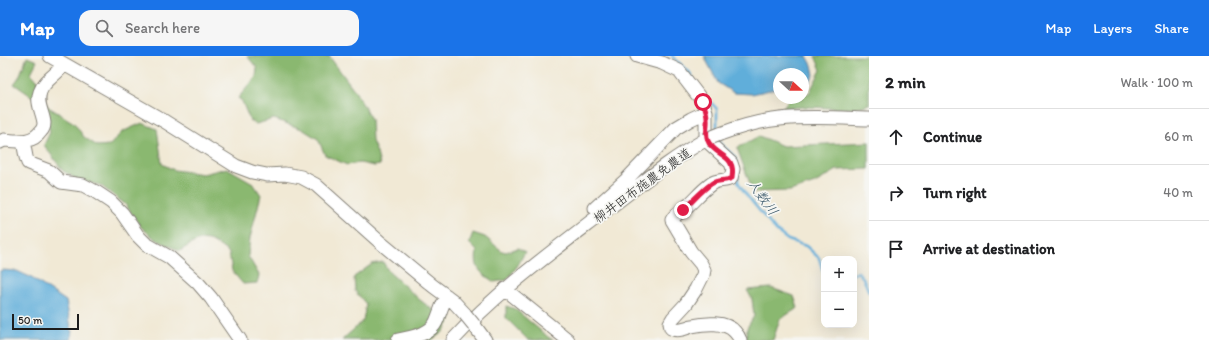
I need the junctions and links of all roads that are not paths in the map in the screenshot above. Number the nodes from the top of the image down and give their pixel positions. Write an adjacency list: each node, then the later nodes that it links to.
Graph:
1 (50, 56): 3 (street)
2 (637, 56): 4 (street)
3 (64, 64): 6 (street); 10 (street)
4 (706, 112): 8 (street); 16 (street)
5 (869, 119): 8 (street, 柳井田布施農免農道, bridge)
6 (23, 141): 7 (street); 12 (street)
7 (0, 142)
8 (601, 215): 9 (street, 柳井田布施農免農道)
9 (505, 289): 14 (street, 柳井田布施農免農道); 15 (street)
10 (447, 296): 11 (street, bridge); 13 (street)
11 (479, 335)
12 (240, 340)
13 (398, 340)
14 (453, 340)
15 (568, 340)
16 (740, 340)

